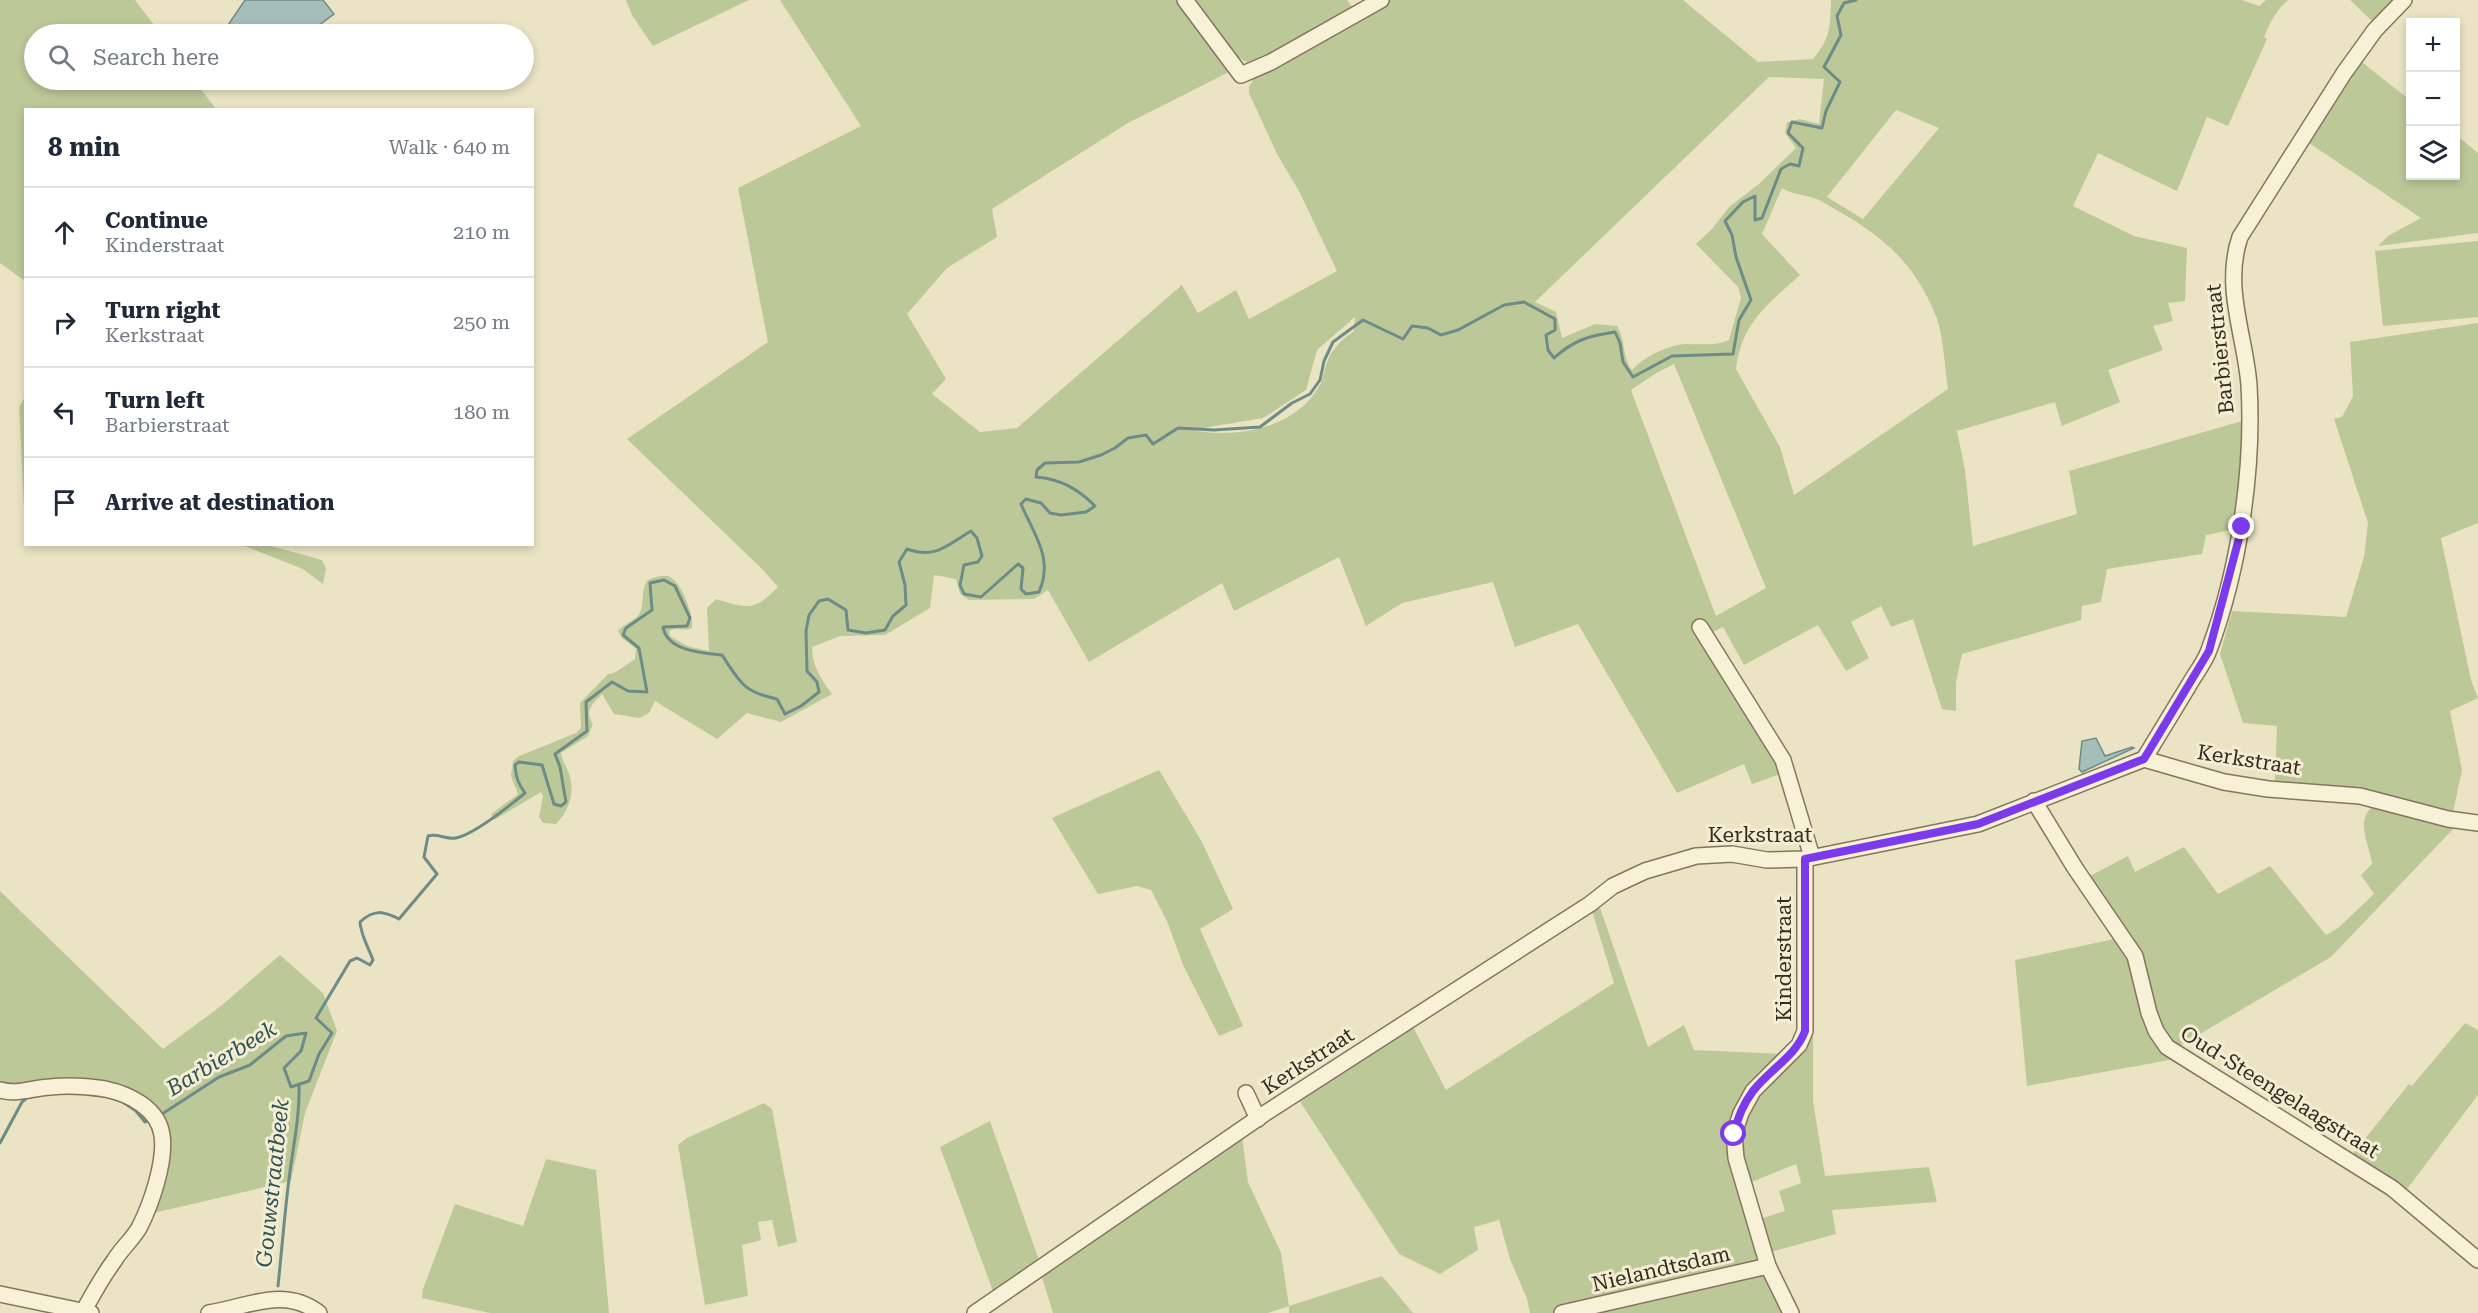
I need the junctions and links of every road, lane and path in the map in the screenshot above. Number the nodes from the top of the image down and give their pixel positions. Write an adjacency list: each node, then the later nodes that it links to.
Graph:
1 (1185, 0): 2 (street)
2 (1381, 0)
3 (2404, 0): 5 (street, Barbierstraat)
4 (1700, 627): 8 (street, Kinderstraat)
5 (2144, 759): 6 (street, Kerkstraat); 7 (street, Kerkstraat)
6 (2034, 801): 8 (street, Kerkstraat); 12 (street, Oud-Steengelaagstraat)
7 (2478, 823)
8 (1809, 858): 11 (street, Kerkstraat); 13 (street, Kinderstraat)
9 (0, 1090): 16 (street)
10 (1246, 1093): 11 (street)
11 (1258, 1119): 19 (street, Kerkstraat)
12 (2478, 1260)
13 (1768, 1266): 20 (street, Nielandtsdam); 21 (street, Kinderstraat)
14 (0, 1294): 15 (street)
15 (56, 1310): 16 (street)
16 (88, 1312)
17 (209, 1313): 18 (street)
18 (319, 1313)
19 (975, 1313)
20 (1562, 1313)
21 (1791, 1313)

